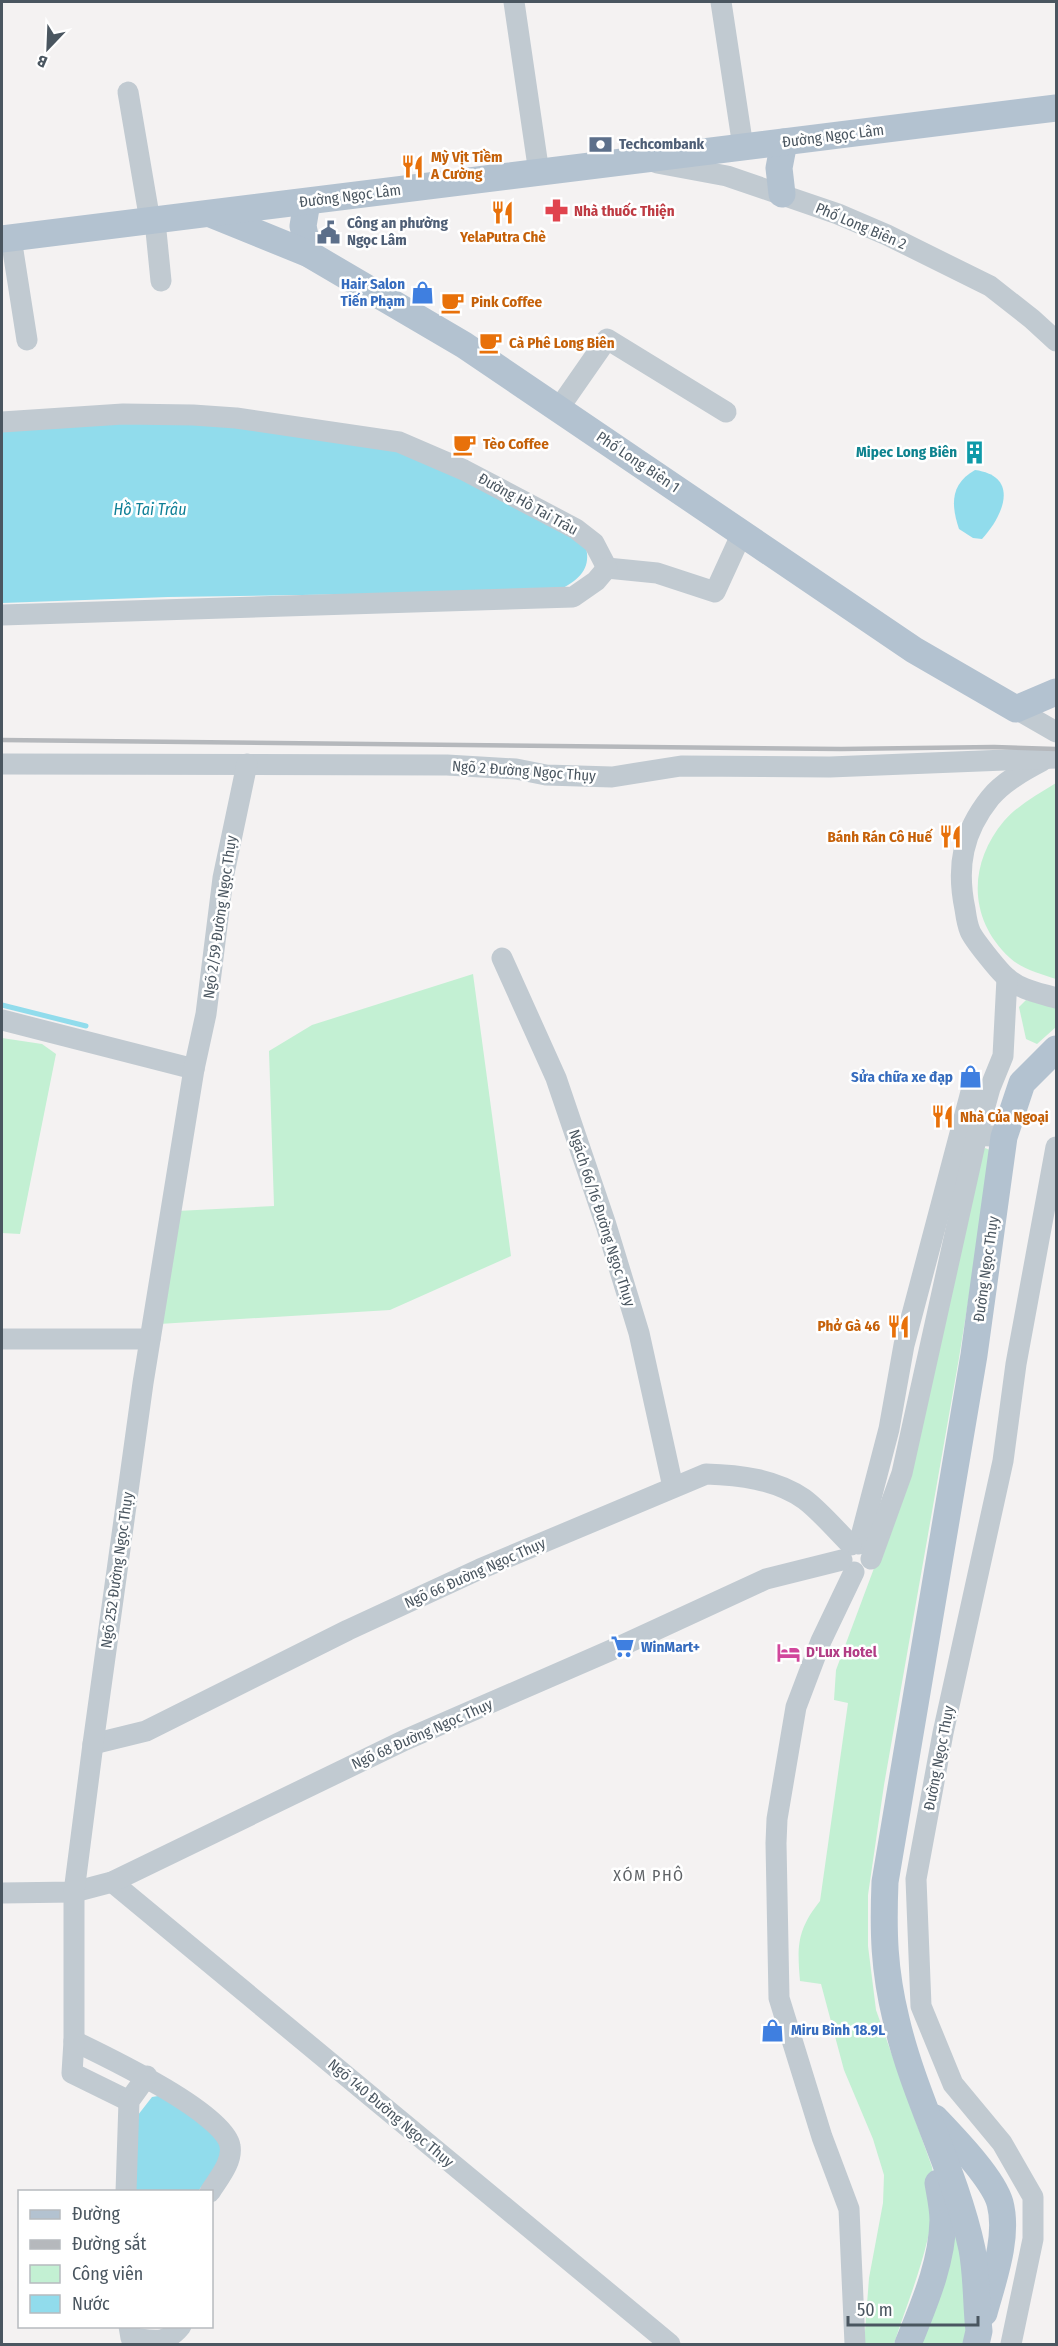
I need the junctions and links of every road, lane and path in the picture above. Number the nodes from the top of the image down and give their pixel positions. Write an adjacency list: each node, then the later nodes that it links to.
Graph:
1 (514, 2): 8 (street)
2 (721, 2): 6 (street)
3 (128, 92): 12 (street)
4 (1056, 108): 5 (main road, Đường Ngọc Lâm)
5 (784, 142): 6 (main road, Đường Ngọc Lâm); 9 (main road)
6 (743, 147): 7 (main road, Đường Ngọc Lâm)
7 (642, 160): 8 (main road, Đường Ngọc Lâm); 9 (street, Phố Long Biên 2)
8 (539, 173): 10 (main road, Đường Ngọc Lâm)
9 (782, 194): 17 (street, Phố Long Biên 2)
10 (307, 202): 11 (main road, Đường Ngọc Lâm); 14 (main road)
11 (209, 214): 12 (main road, Đường Ngọc Lâm); 14 (main road, Phố Long Biên 1)
12 (152, 221): 13 (main road, Đường Ngọc Lâm); 15 (street)
13 (6, 238): 16 (street)
14 (309, 254): 18 (main road, Phố Long Biên 1)
15 (161, 282)
16 (27, 340)
17 (1056, 342)
18 (559, 408): 19 (street); 21 (main road, Phố Long Biên 1)
19 (726, 412)
20 (2, 422): 22 (street, Đường Hồ Tai Trâu)
21 (742, 533): 22 (street); 25 (main road, Phố Long Biên 1)
22 (608, 568): 23 (street)
23 (2, 615)
24 (1056, 692): 25 (main road)
25 (1017, 709): 26 (street, Phố Long Biên 1)
26 (1056, 732)
27 (1051, 759): 29 (street, Ngõ 2 Đường Ngọc Thụy); 31 (street)
28 (2, 764): 29 (street, Ngõ 2 Đường Ngọc Thụy)
29 (247, 764): 36 (street, Ngõ 2/59 Đường Ngọc Thụy)
30 (502, 958): 45 (street, Ngách 66/16 Đường Ngọc Thụy)
31 (1007, 978): 32 (street); 35 (street)
32 (1056, 998)
33 (2, 1020): 36 (street)
34 (1056, 1049): 37 (main road, Đường Ngọc Thụy)
35 (1003, 1056): 37 (street); 39 (street)
36 (194, 1069): 44 (street, Ngõ 252 Đường Ngọc Thụy)
37 (1022, 1083): 40 (main road, Đường Ngọc Thụy)
38 (972, 1088): 46 (street)
39 (977, 1135): 40 (street); 46 (street)
40 (1004, 1137): 54 (main road, Đường Ngọc Thụy)
41 (1056, 1147): 42 (street, Đường Ngọc Thụy)
42 (1054, 1181): 57 (street, Đường Ngọc Thụy)
43 (2, 1339): 44 (street)
44 (150, 1339): 47 (street, Ngõ 252 Đường Ngọc Thụy)
45 (673, 1487): 46 (street, Ngõ 66 Đường Ngọc Thụy); 47 (street, Ngõ 66 Đường Ngọc Thụy)
46 (855, 1556): 48 (street, Ngõ 68 Đường Ngọc Thụy); 63 (street)
47 (93, 1744): 49 (street, Ngõ 252 Đường Ngọc Thụy)
48 (112, 1882): 49 (street, Ngõ 68 Đường Ngọc Thụy); 62 (street, Ngõ 140 Đường Ngọc Thụy)
49 (74, 1892): 50 (street, Ngõ 68 Đường Ngọc Thụy); 51 (street, Ngõ 252 Đường Ngọc Thụy)
50 (2, 1893)
51 (74, 2041): 52 (street); 53 (street, Ngõ 252 Đường Ngọc Thụy)
52 (147, 2076): 53 (street); 56 (street)
53 (129, 2101): 55 (street)
54 (926, 2108): 58 (main road, Đường Ngọc Thụy); 61 (main road, Đường Ngọc Thụy); 64 (main road)
55 (126, 2190)
56 (211, 2190)
57 (1033, 2197): 58 (street); 65 (street, Đường Ngọc Thụy)
58 (999, 2202): 61 (main road, Đường Ngọc Thụy)
59 (179, 2328): 60 (street)
60 (130, 2332)
61 (978, 2338)
62 (670, 2344)
63 (855, 2344)
64 (908, 2344)
65 (1011, 2344)

